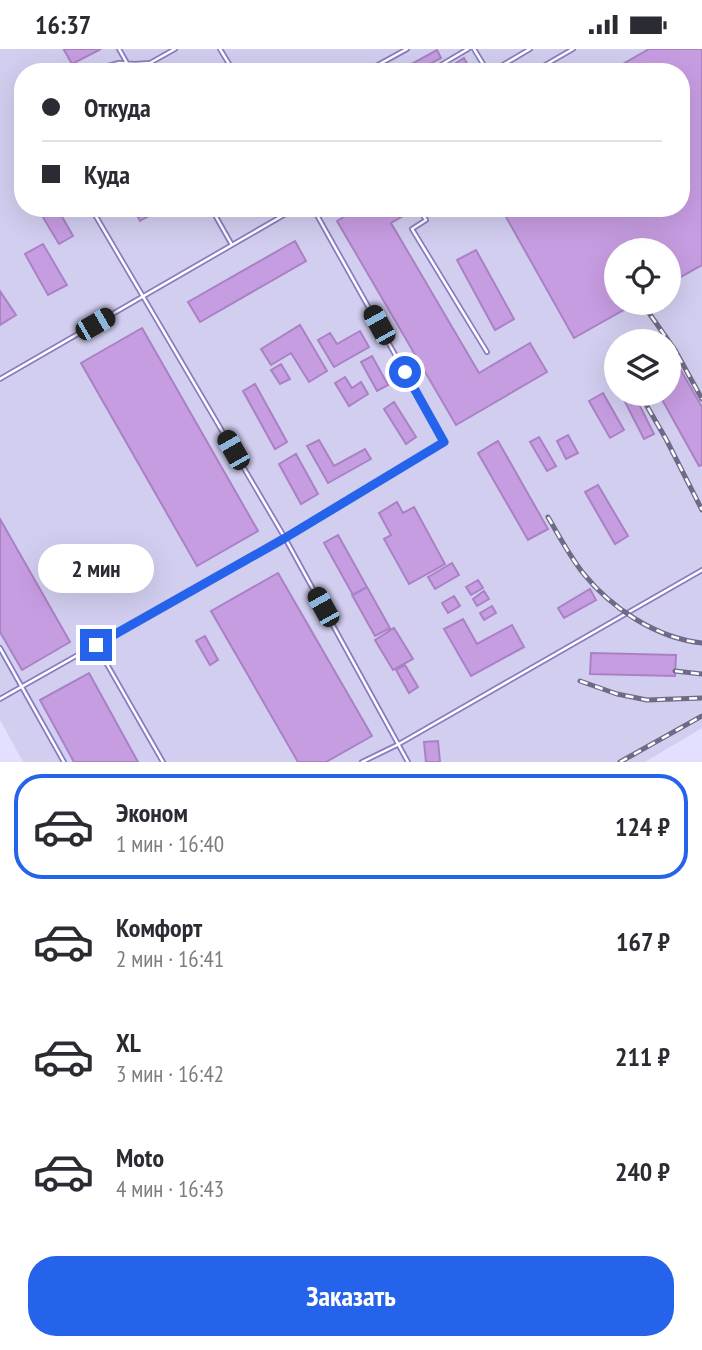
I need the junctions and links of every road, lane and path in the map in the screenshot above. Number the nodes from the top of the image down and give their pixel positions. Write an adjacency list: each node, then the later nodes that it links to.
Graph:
1 (175, 49): 6 (lane)
2 (407, 49): 7 (lane)
3 (530, 49): 9 (lane)
4 (573, 49): 10 (lane)
5 (466, 50): 8 (lane)
6 (150, 63)
7 (383, 63)
8 (444, 63)
9 (505, 63)
10 (549, 63)
11 (97, 217): 17 (lane)
12 (216, 217): 16 (lane)
13 (280, 217): 16 (lane)
14 (318, 217): 20 (lane)
15 (424, 217): 18 (lane)
16 (232, 245): 17 (lane)
17 (143, 296): 19 (lane); 20 (lane)
18 (486, 352)
19 (0, 379)
20 (285, 538): 22 (lane); 26 (lane)
21 (702, 571): 26 (lane)
22 (96, 645): 24 (lane); 28 (lane)
23 (0, 648): 24 (lane)
24 (22, 686): 25 (lane); 27 (lane)
25 (0, 698)
26 (398, 744): 29 (lane); 30 (lane)
27 (64, 762)
28 (163, 762)
29 (362, 762)
30 (408, 762)

